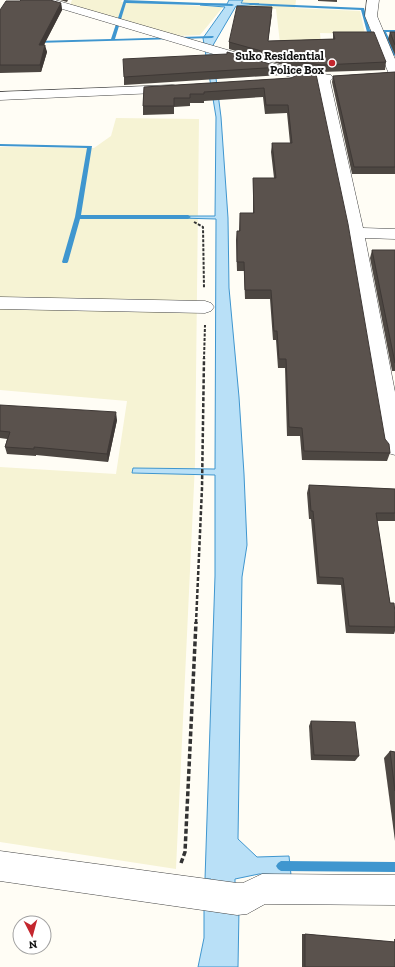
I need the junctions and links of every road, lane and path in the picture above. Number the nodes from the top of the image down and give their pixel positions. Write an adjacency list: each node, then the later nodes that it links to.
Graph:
1 (42, 0): 4 (street)
2 (373, 0): 3 (street)
3 (395, 74): 5 (street)
4 (299, 75): 7 (street); 8 (street)
5 (380, 75)
6 (335, 77): 7 (street)
7 (320, 78): 12 (street)
8 (275, 82)
9 (186, 88): 10 (street)
10 (0, 96)
11 (194, 222): 15 (path)
12 (356, 233): 13 (street); 16 (street)
13 (395, 234)
14 (0, 303): 15 (street)
15 (205, 307): 18 (path)
16 (395, 447)
17 (0, 866): 18 (street)
18 (172, 890): 19 (street)
19 (395, 890)

